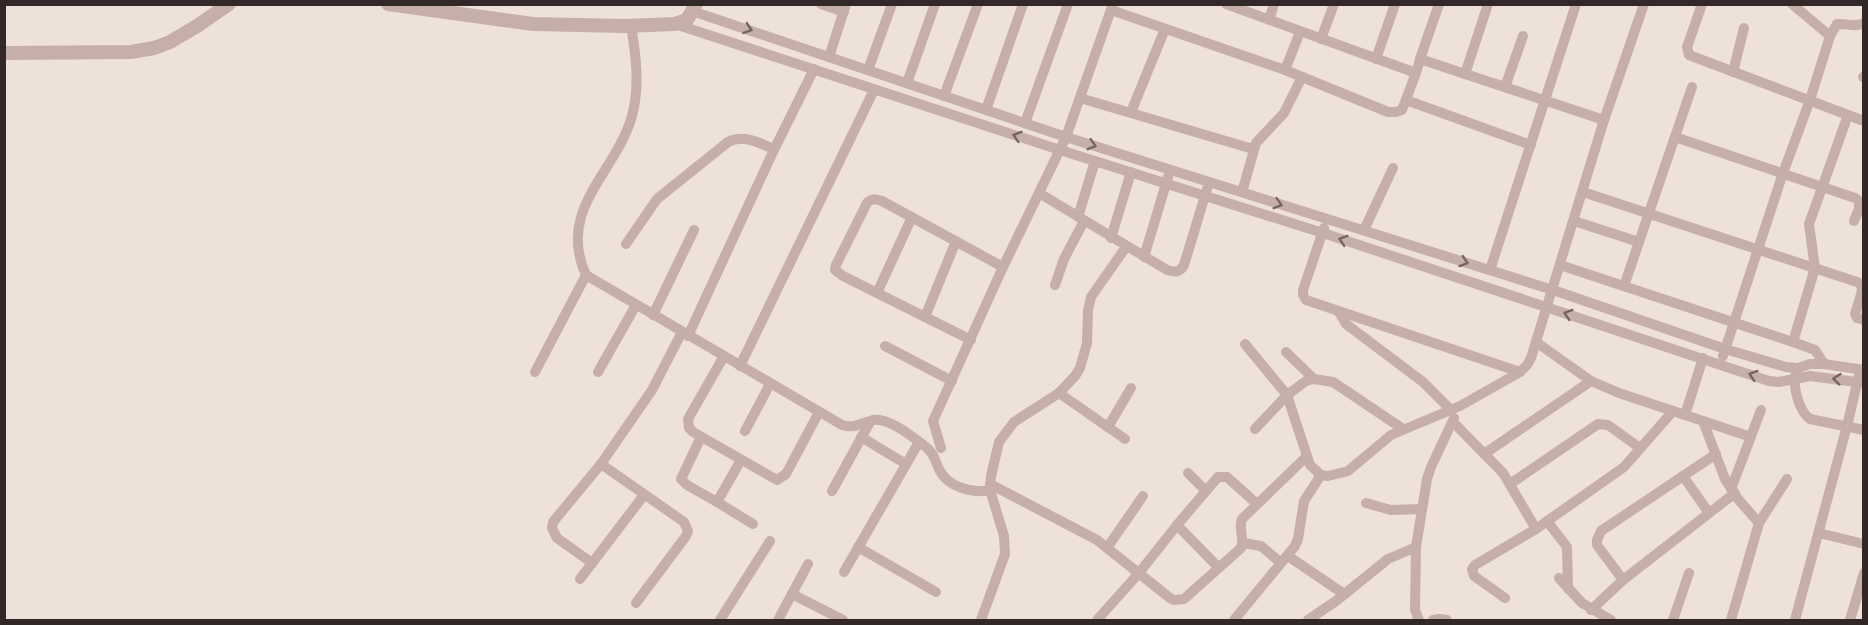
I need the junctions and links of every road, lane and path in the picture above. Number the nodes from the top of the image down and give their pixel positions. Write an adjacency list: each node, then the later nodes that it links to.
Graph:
1 (229, 4): 34 (street)
2 (388, 4): 19 (street)
3 (821, 4): 22 (street)
4 (892, 4): 39 (street)
5 (935, 4): 45 (street)
6 (978, 4): 49 (street)
7 (1023, 4): 54 (street)
8 (1068, 4): 59 (street)
9 (1226, 4): 24 (street)
10 (1274, 4): 24 (street)
11 (1334, 4): 33 (street)
12 (1395, 4): 36 (street)
13 (1439, 4): 37 (street)
14 (1488, 4): 43 (street)
15 (1576, 4): 53 (street)
16 (1644, 4): 57 (street)
17 (1702, 4): 41 (street)
18 (1792, 4): 32 (street)
19 (415, 6): 23 (street)
20 (1112, 7): 29 (street); 50 (street)
21 (694, 8): 25 (street); 35 (street, one-way to 35)
22 (845, 8): 35 (street)
23 (475, 10): 26 (street)
24 (1269, 20): 30 (street)
25 (675, 24): 26 (street); 38 (street)
26 (631, 25): 101 (street)
27 (1861, 26): 32 (street)
28 (1744, 28): 41 (street)
29 (1165, 29): 40 (street); 55 (street)
30 (1300, 32): 33 (street); 40 (street)
31 (1523, 36): 46 (street)
32 (1830, 36): 52 (street)
33 (1321, 39): 36 (street)
34 (4, 53)
35 (829, 57): 39 (street)
36 (1376, 59): 42 (street)
37 (1420, 59): 42 (street); 43 (street)
38 (814, 69): 48 (street); 63 (street)
39 (868, 70): 45 (street)
40 (1285, 70): 44 (street)
41 (1733, 72): 52 (street)
42 (1416, 73): 51 (street)
43 (1465, 74): 46 (street)
44 (1302, 77): 51 (street); 64 (street)
45 (907, 83): 49 (street)
46 (1505, 87): 53 (street)
47 (1692, 87): 61 (street)
48 (874, 90): 65 (street, one-way to 48); 127 (street)
49 (944, 96): 54 (street)
50 (1080, 98): 55 (street); 60 (street)
51 (1406, 100): 62 (street)
52 (1810, 100): 56 (street); 70 (street)
53 (1546, 101): 57 (street); 62 (street)
54 (986, 110): 59 (street)
55 (1131, 112): 64 (street)
56 (1848, 115): 58 (street); 73 (street)
57 (1605, 120): 75 (street)
58 (1863, 121)
59 (1025, 123): 60 (street)
60 (1066, 137): 65 (street); 68 (street, one-way to 68)
61 (1675, 137): 70 (street); 78 (street)
62 (1531, 145): 100 (street)
63 (774, 149): 90 (street); 115 (street)
64 (1253, 149): 74 (street)
65 (1060, 150): 66 (street); 76 (street)
66 (1095, 161): 69 (street); 80 (street)
67 (1393, 168): 85 (street)
68 (1170, 170): 71 (street); 72 (street)
69 (1131, 172): 72 (street); 87 (street)
70 (1783, 173): 73 (street); 94 (street)
71 (1209, 182): 74 (street); 77 (street)
72 (1166, 183): 77 (street); 95 (street)
73 (1823, 187): 82 (street); 99 (street)
74 (1242, 192): 81 (street, one-way to 81)
75 (1582, 192): 78 (street); 83 (street)
76 (1039, 193): 80 (street); 98 (street)
77 (1205, 196): 86 (street); 95 (street)
78 (1649, 214): 89 (street); 94 (street)
79 (912, 217): 88 (street); 107 (street); 107 (street)
80 (1081, 219): 87 (street); 103 (street)
81 (1327, 219): 85 (street); 86 (street)
82 (1854, 221)
83 (1574, 222): 89 (street); 97 (street)
84 (694, 230): 111 (street)
85 (1369, 232): 92 (street); 93 (street)
86 (1323, 233): 93 (street, one-way to 86); 110 (street)
87 (1111, 238): 91 (street)
88 (956, 241): 98 (street); 112 (street)
89 (1639, 242): 104 (street)
90 (626, 244)
91 (1126, 247): 95 (street); 140 (street)
92 (1419, 248): 96 (street); 100 (street, one-way to 100)
93 (1370, 249): 96 (street)
94 (1758, 249): 99 (street); 114 (street)
95 (1144, 257)
96 (1414, 263): 106 (street)
97 (1560, 265): 104 (street); 105 (street)
98 (1004, 267): 116 (street)
99 (1815, 268): 113 (street); 118 (street)
100 (1490, 270): 102 (street)
101 (586, 275): 108 (street); 130 (street)
102 (1506, 276): 105 (street); 106 (street)
103 (1055, 285)
104 (1624, 286): 114 (street)
105 (1553, 290): 109 (street); 121 (street)
106 (1500, 292): 109 (street)
107 (877, 293): 112 (street)
108 (636, 305): 111 (street); 131 (street)
109 (1547, 308): 117 (street); 124 (street, one-way to 109)
110 (1339, 312): 132 (street); 142 (street)
111 (653, 315): 115 (street)
112 (925, 317): 116 (street)
113 (1863, 320)
114 (1734, 322): 118 (street); 121 (street)
115 (685, 334): 123 (street); 167 (street)
116 (971, 340): 135 (street)
117 (1536, 342): 132 (street); 136 (street)
118 (1793, 342): 126 (street)
119 (1245, 344): 141 (street)
120 (885, 346): 135 (street)
121 (1725, 349): 125 (street); 128 (street)
122 (1286, 352): 133 (street)
123 (724, 356): 127 (street); 156 (street)
124 (1703, 358): 125 (street); 146 (street)
125 (1720, 364): 134 (street, one-way to 125)
126 (1824, 364): 128 (street); 129 (street)
127 (740, 366): 138 (street)
128 (1798, 368): 134 (street)
129 (1862, 370): 137 (street)
130 (535, 372)
131 (598, 372)
132 (1520, 372): 142 (street)
133 (1314, 379): 141 (street); 153 (street)
134 (1794, 380): 137 (street, one-way to 134); 150 (street)
135 (952, 381): 161 (street)
136 (1591, 381): 144 (street); 163 (street)
137 (1860, 382): 150 (street)
138 (770, 384): 145 (street); 154 (street)
139 (1131, 388): 151 (street)
140 (1059, 393): 151 (street); 174 (street)
141 (1287, 395): 152 (street); 165 (street)
142 (1456, 408): 149 (street); 153 (street)
143 (1761, 410): 158 (street)
144 (1674, 411): 146 (street); 162 (street)
145 (819, 412): 148 (street); 166 (street)
146 (1685, 415): 147 (street)
147 (1703, 421): 158 (street); 164 (street)
148 (870, 422): 157 (street); 160 (street)
149 (1453, 422): 163 (street); 183 (street)
150 (1847, 426): 155 (street); 190 (street)
151 (1108, 427): 159 (street)
152 (1255, 429)
153 (1403, 429): 170 (street)
154 (745, 430)
155 (1863, 430)
156 (701, 437): 166 (street); 180 (street)
157 (861, 437): 168 (street); 175 (street)
158 (1751, 437): 177 (street)
159 (1125, 439)
160 (919, 442): 168 (street); 174 (street)
161 (941, 448)
162 (1640, 448): 173 (street); 185 (street)
163 (1484, 454): 173 (street)
164 (1716, 454): 171 (street); 177 (street)
165 (1306, 457): 170 (street); 182 (street)
166 (741, 460): 180 (street)
167 (601, 464): 178 (street); 198 (street)
168 (906, 464): 194 (street)
169 (1188, 473): 176 (street)
170 (1321, 475): 197 (street)
171 (1683, 476): 184 (street); 207 (street)
172 (1787, 479): 186 (street)
173 (1510, 484): 189 (street)
174 (990, 487): 196 (street); 218 (street)
175 (832, 491)
176 (1206, 491): 182 (street); 188 (street)
177 (1733, 491): 184 (street); 186 (street)
178 (644, 495): 198 (street); 213 (street)
179 (1143, 496): 196 (street)
180 (717, 502): 187 (street)
181 (1366, 503): 183 (street)
182 (1257, 504): 192 (street)
183 (1422, 509): 195 (street)
184 (1709, 513): 207 (street)
185 (1547, 520): 189 (street); 208 (street)
186 (1759, 523): 227 (street)
187 (753, 524)
188 (1177, 525): 200 (street); 202 (street)
189 (1536, 529): 212 (street)
190 (1819, 532): 193 (street); 228 (street)
191 (770, 541): 215 (street)
192 (1243, 543): 197 (street); 200 (street)
193 (1863, 543)
194 (858, 547): 201 (street); 209 (street)
195 (1416, 547): 211 (street); 222 (street)
196 (1107, 548): 202 (street)
197 (1285, 560): 211 (street); 220 (street)
198 (592, 563): 206 (street)
199 (808, 564): 210 (street)
200 (1219, 568): 202 (street)
201 (844, 572)
202 (1139, 573): 219 (street)
203 (1689, 573): 226 (street)
204 (1863, 573): 229 (street)
205 (1558, 578): 208 (street)
206 (580, 579)
207 (1623, 580): 214 (street)
208 (1568, 588): 214 (street)
209 (936, 592)
210 (792, 594): 216 (street); 217 (street)
211 (1344, 594): 221 (street)
212 (1505, 598)
213 (636, 603)
214 (1591, 610): 225 (street)
215 (720, 621)
216 (777, 621)
217 (843, 621)
218 (981, 621)
219 (1097, 621)
220 (1234, 621)
221 (1308, 621)
222 (1419, 621)
223 (1433, 621): 224 (street)
224 (1447, 621)
225 (1611, 621)
226 (1673, 621)
227 (1731, 621)
228 (1795, 621)
229 (1850, 621)

